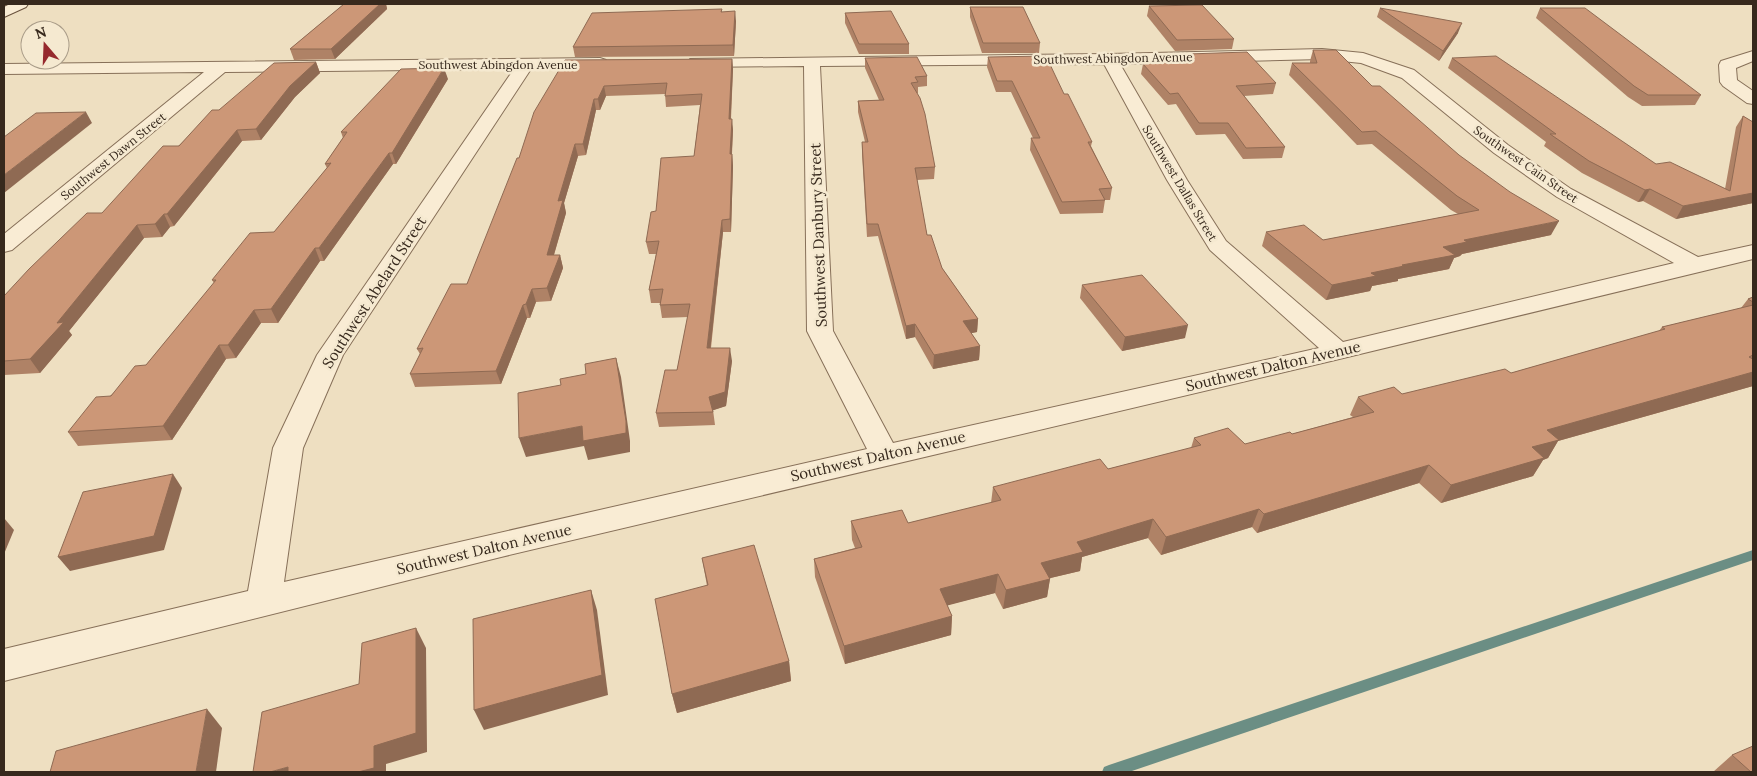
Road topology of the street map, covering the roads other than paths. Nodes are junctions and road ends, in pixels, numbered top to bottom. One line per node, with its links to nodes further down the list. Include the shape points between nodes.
1 (20, 4): 2 (street)
2 (4, 13)
3 (1753, 56): 12 (street, via 1726,66 1729,82)
4 (1363, 58): 5 (street, Southwest Abingdon Avenue, via 1322,54); 15 (street, Southwest Cain Street, via 1408,74 1501,149 1564,193)
5 (1109, 59): 6 (street, Southwest Abingdon Avenue); 16 (street, Southwest Dallas Street, via 1177,180 1218,245)
6 (812, 61): 7 (street, Southwest Abingdon Avenue); 17 (street, Southwest Danbury Street, via 820,331)
7 (684, 62)
8 (615, 63): 9 (street, Southwest Abingdon Avenue)
9 (526, 64): 10 (street, Southwest Abingdon Avenue); 18 (street, Southwest Abelard Street, via 330,355 288,448)
10 (222, 66): 11 (street, Southwest Abingdon Avenue); 13 (street, Southwest Dawn Street)
11 (4, 67)
12 (1753, 99)
13 (4, 246)
14 (1753, 252): 15 (street, Southwest Dalton Avenue)
15 (1695, 265): 16 (street, Southwest Dalton Avenue)
16 (1338, 351): 17 (street, Southwest Dalton Avenue)
17 (884, 454): 18 (street, Southwest Dalton Avenue)
18 (264, 600): 19 (street, Southwest Dalton Avenue)
19 (4, 665)

